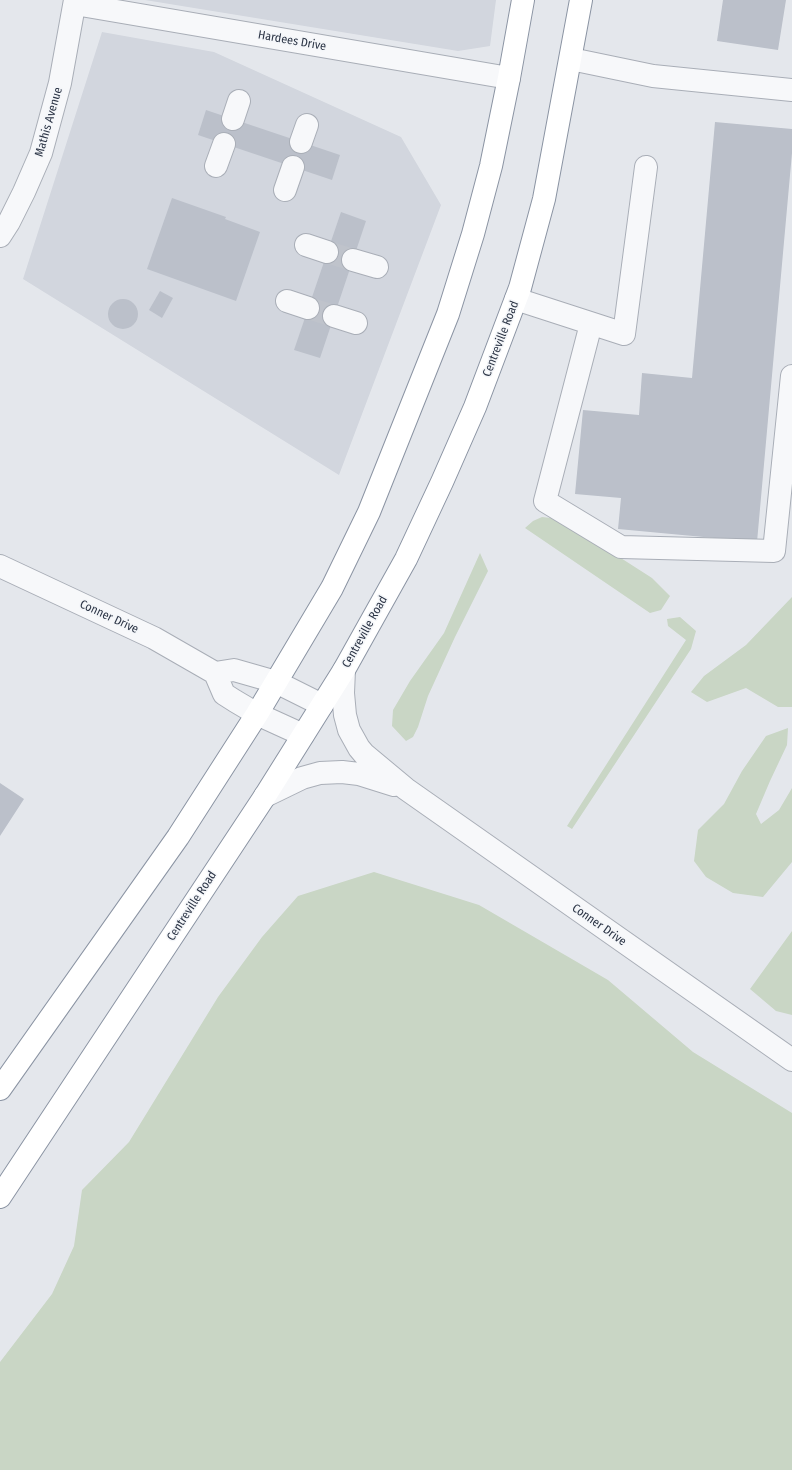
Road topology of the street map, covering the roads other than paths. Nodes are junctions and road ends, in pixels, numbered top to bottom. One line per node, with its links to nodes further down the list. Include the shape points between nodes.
1 (523, 0): 5 (highway)
2 (581, 0): 4 (highway, Centreville Road)
3 (75, 2): 5 (street, Hardees Drive); 12 (street, Mathis Avenue, via 60,83 41,153)
4 (571, 59): 6 (street, via 653,76); 17 (highway, Centreville Road, via 544,199)
5 (509, 78): 27 (highway, via 491,166 448,314 363,526 332,588)
6 (792, 90)
7 (224, 144): 8 (street)
8 (216, 166)
9 (293, 167): 11 (street)
10 (646, 167): 22 (street, via 624,334)
11 (285, 190)
12 (0, 236)
13 (306, 245): 14 (street)
14 (327, 252)
15 (353, 260): 16 (street)
16 (376, 267)
17 (516, 299): 22 (street); 25 (highway, Centreville Road, via 475,407 442,482 406,559)
18 (287, 301): 19 (street)
19 (308, 308)
20 (334, 316): 21 (street)
21 (356, 323)
22 (592, 324): 23 (street, via 545,501 621,547 774,551)
23 (792, 376)
24 (0, 566): 26 (street, Conner Drive, via 154,638)
25 (344, 670): 28 (highway, Centreville Road); 31 (street, Conner Drive, via 345,715 353,739 364,754)
26 (215, 673): 27 (street, via 234,670); 29 (street, via 224,694)
27 (276, 682): 28 (street); 29 (highway)
28 (322, 705): 30 (highway, Centreville Road)
29 (257, 714): 30 (street); 34 (highway, via 178,837)
30 (303, 735): 32 (highway, Centreville Road)
31 (406, 789): 32 (street, Conner Drive, via 359,774 327,773 302,778); 33 (street, Conner Drive)
32 (265, 796): 35 (highway, Centreville Road)
33 (792, 1060)
34 (0, 1089)
35 (0, 1197)

